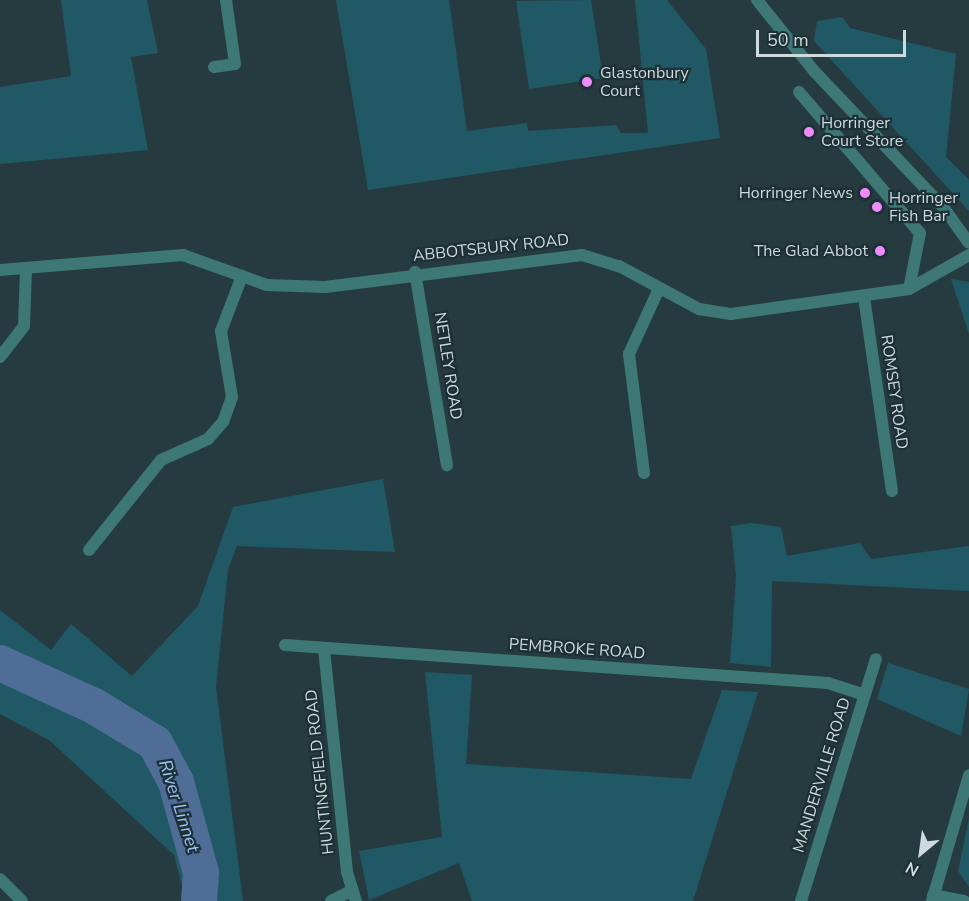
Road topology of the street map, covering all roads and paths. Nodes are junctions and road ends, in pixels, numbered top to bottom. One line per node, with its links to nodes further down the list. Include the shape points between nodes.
1 (226, 0): 3 (street, via 235,64)
2 (757, 0): 5 (street, via 814,71 943,207)
3 (214, 67)
4 (799, 93): 11 (street, via 920,233)
5 (969, 243)
6 (969, 255): 11 (street, ABBOTSBURY ROAD)
7 (26, 268): 8 (street, ABBOTSBURY ROAD); 10 (street, ABBOTSBURY ROAD, via 183,255); 14 (street, via 24,326)
8 (0, 270)
9 (415, 272): 10 (street, ABBOTSBURY ROAD, via 325,287 267,285); 12 (street, ABBOTSBURY ROAD, via 582,255 619,266); 15 (street, NETLEY ROAD)
10 (242, 276): 18 (street, via 221,331 232,397 223,422 208,439 161,460)
11 (909, 289): 13 (street, ABBOTSBURY ROAD)
12 (658, 291): 13 (street, ABBOTSBURY ROAD, via 699,309 731,314); 16 (street, via 629,354)
13 (864, 297): 17 (street, ROMSEY ROAD)
14 (0, 357)
15 (447, 465)
16 (644, 473)
17 (892, 491)
18 (89, 550)
19 (285, 645): 20 (street, PEMBROKE ROAD)
20 (324, 649): 22 (street, PEMBROKE ROAD, via 828,684); 25 (street, HUNTINGFIELD ROAD)
21 (876, 659): 22 (street, MANDERVILLE ROAD)
22 (864, 695): 29 (street, MANDERVILLE ROAD)
23 (969, 775): 26 (street)
24 (0, 879): 27 (street)
25 (354, 896): 28 (street, HUNTINGFIELD ROAD)
26 (933, 898): 30 (street)
27 (22, 901)
28 (331, 901)
29 (801, 901)
30 (964, 901)

